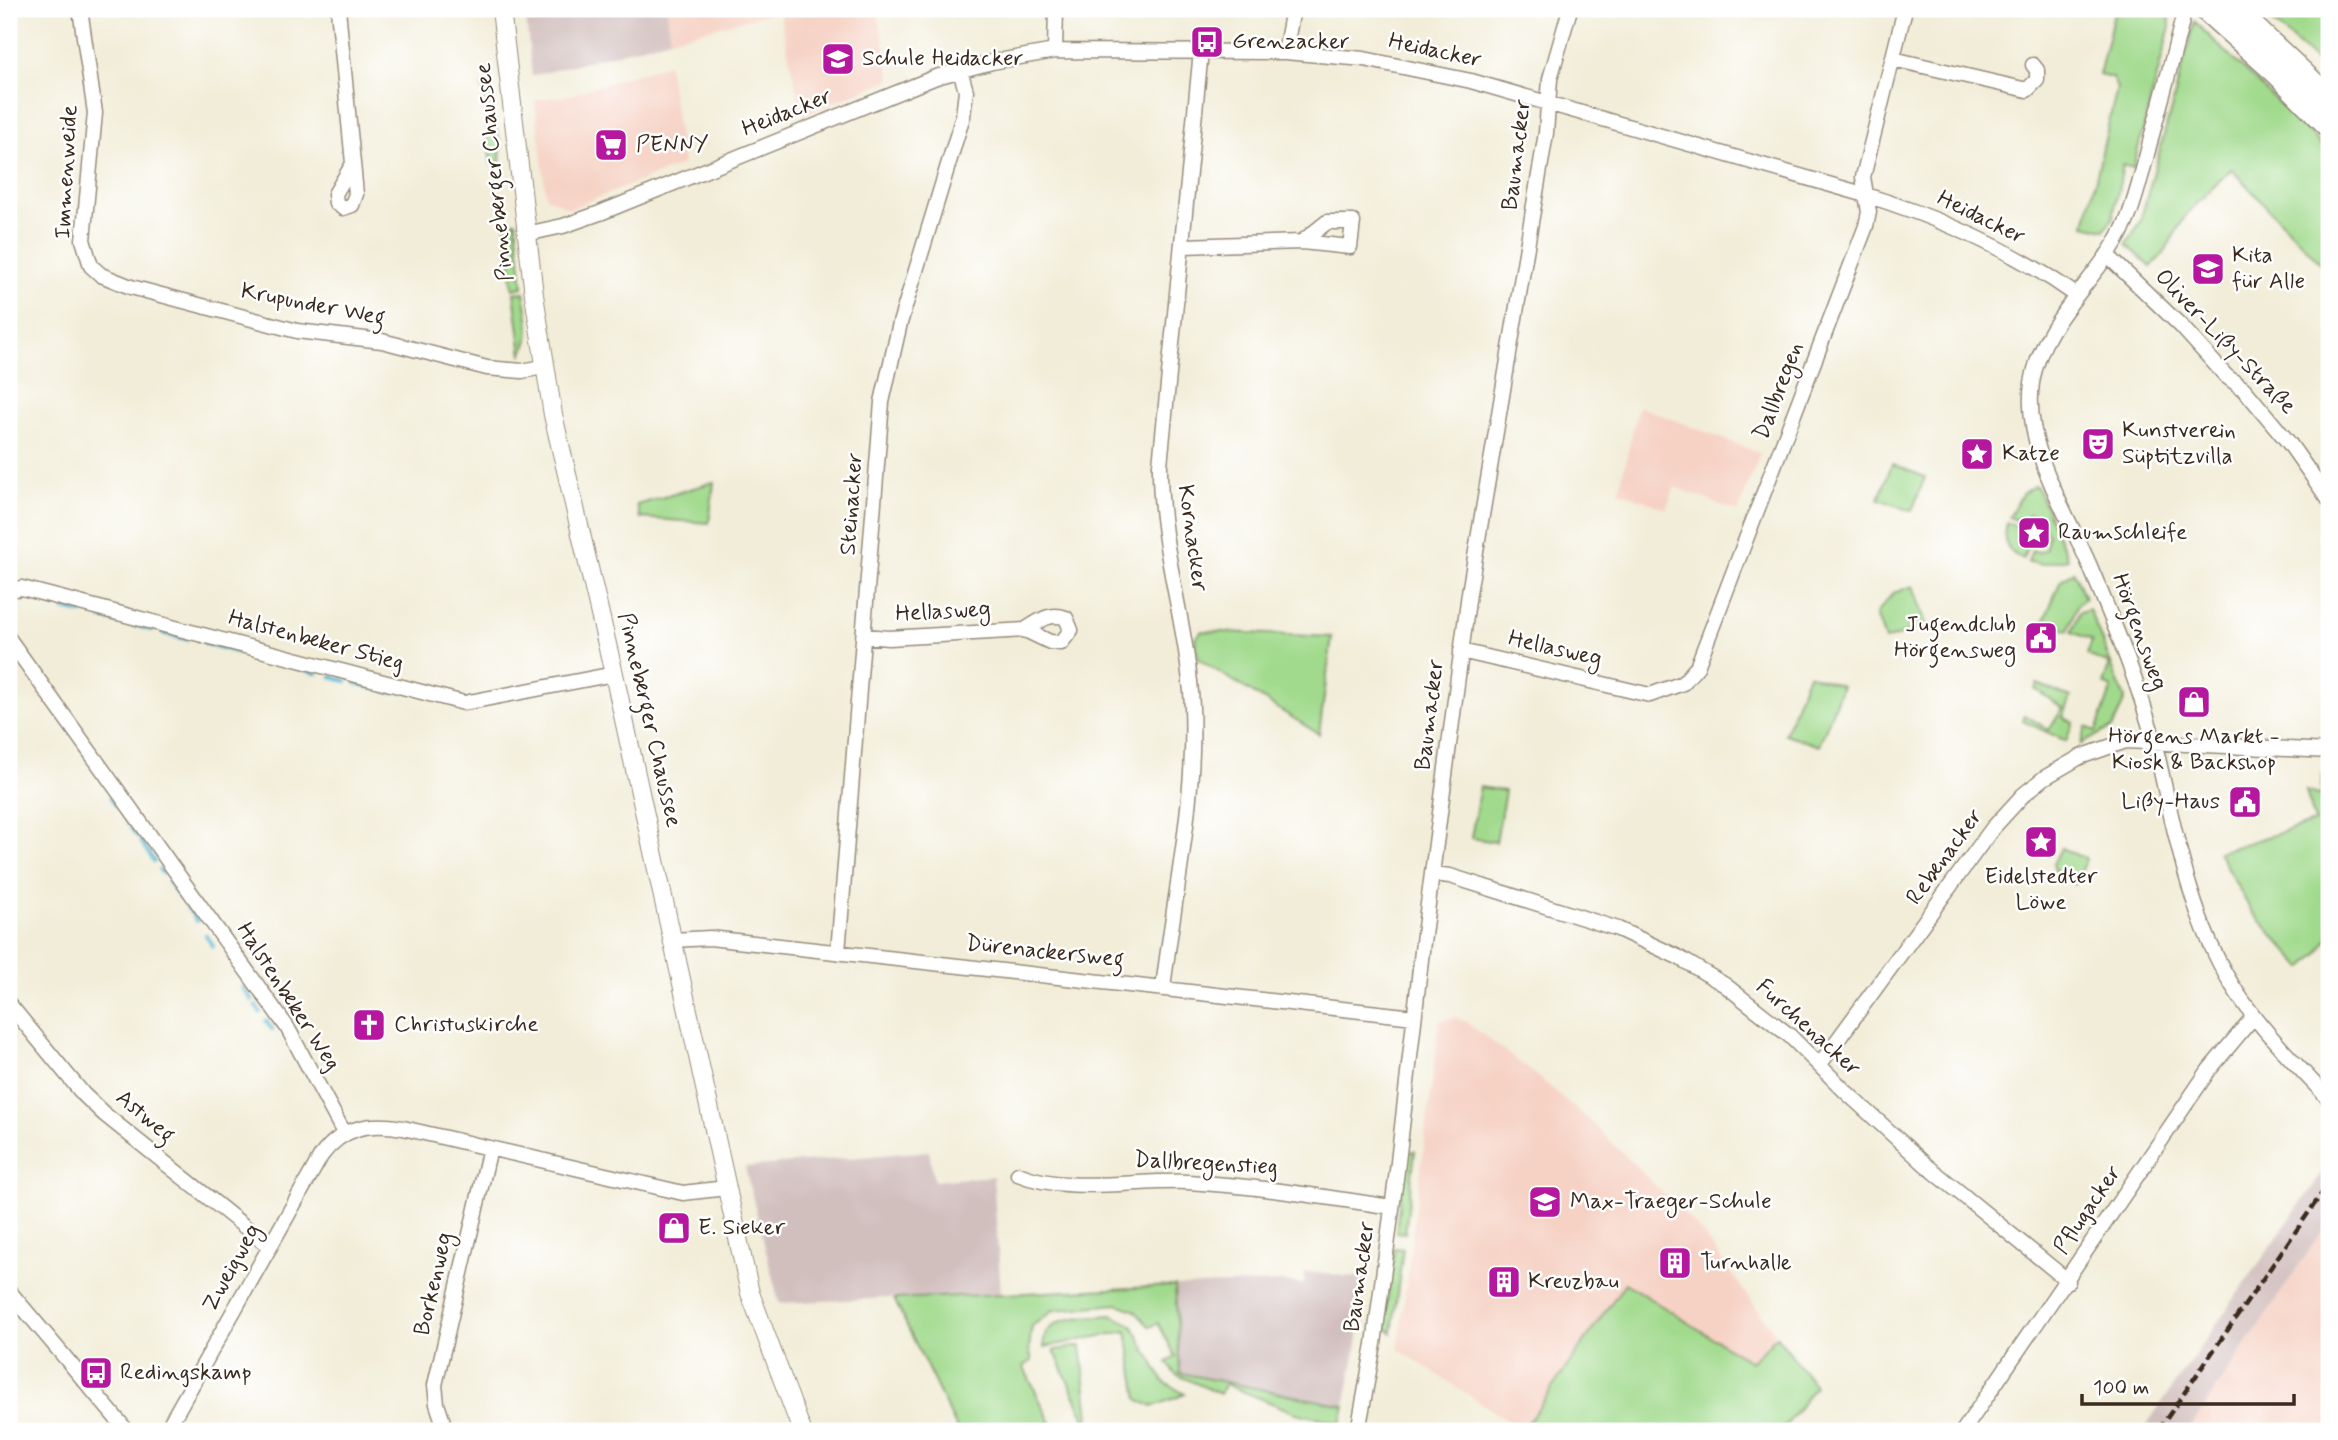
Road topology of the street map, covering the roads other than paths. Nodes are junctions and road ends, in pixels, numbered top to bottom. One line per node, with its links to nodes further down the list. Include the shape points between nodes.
1 (80, 9): 25 (street, Immenweide, via 95,113 84,223)
2 (338, 9): 20 (street)
3 (501, 9): 22 (main road, Pinneberger Chaussee)
4 (1056, 9): 11 (street)
5 (1293, 9): 13 (street)
6 (1570, 9): 18 (street, Baumacker, via 1550,79)
7 (1905, 9): 14 (street, Dallbregen)
8 (2204, 9): 19 (highway)
9 (2235, 9): 17 (highway)
10 (2184, 14): 26 (street, Hörgensweg, via 2127,219)
11 (1055, 51): 12 (street, Heidacker); 16 (street, Heidacker)
12 (1201, 51): 13 (street, Heidacker); 24 (street, Kornacker)
13 (1284, 52): 18 (street, Heidacker, via 1420,69)
14 (1893, 59): 15 (street, via 2027,90 2037,80); 21 (street, Dallbregen, via 1863,177)
15 (2033, 65)
16 (960, 70): 22 (street, Heidacker, via 600,213); 32 (street, Steinacker, via 966,92 963,116 900,323 882,402)
17 (2329, 97)
18 (1548, 103): 21 (street, Heidacker); 34 (street, Baumacker)
19 (2329, 127)
20 (351, 167)
21 (1866, 195): 27 (street, Heidacker, via 1911,209 1993,247); 36 (street, Dallbregen, via 1866,226 1697,667 1673,689)
22 (526, 234): 28 (main road, Pinneberger Chaussee)
23 (1302, 242): 24 (street)
24 (1184, 246): 42 (street, Kornacker, via 1160,495 1188,667 1191,754)
25 (86, 255): 28 (street, Krupunder Weg, via 91,266 113,281 297,331 382,341 487,368 522,371)
26 (2107, 255): 27 (street, Hörgensweg); 29 (street, Oliver-Lißy-Straße, via 2244,389)
27 (2076, 295): 37 (street, Hörgensweg, via 2038,359 2032,420 2045,465 2103,595)
28 (544, 367): 35 (main road, Pinneberger Chaussee)
29 (2329, 500)
30 (9, 590): 35 (street, Halstenbeker Stieg, via 22,589 464,703)
31 (1026, 630): 32 (street, Hellasweg)
32 (864, 636): 41 (street, Steinacker)
33 (9, 639): 48 (street, Halstenbeker Weg, via 287,1027)
34 (1461, 651): 36 (street, Hellasweg); 39 (street, Baumacker)
35 (614, 674): 40 (main road, Pinneberger Chaussee)
36 (1637, 693)
37 (2154, 741): 38 (street); 44 (street, Hörgensweg, via 2185,868 2207,934 2232,985); 46 (street, Rebenacker, via 2126,741 2080,757 2023,795 1992,829)
38 (2329, 751)
39 (1433, 874): 45 (street, Baumacker); 46 (street, Furchenacker, via 1591,919 1678,957 1748,1001)
40 (672, 940): 41 (street, Dürenackersweg, via 710,938); 51 (main road, Pinneberger Chaussee)
41 (838, 952): 42 (street, Dürenackersweg)
42 (1163, 988): 45 (street, Dürenackersweg)
43 (9, 1004): 53 (street, Astweg, via 104,1114)
44 (2254, 1016): 47 (street, Hörgensweg); 54 (street, Pflugacker, via 2209,1070)
45 (1414, 1017): 52 (street, Baumacker)
46 (1820, 1065): 54 (street, Furchenacker, via 1891,1135)
47 (2329, 1099)
48 (344, 1133): 49 (street, via 385,1125); 53 (street, Zweigweg, via 321,1156)
49 (490, 1148): 51 (street, via 683,1193); 58 (street, Borkenweg, via 438,1366 437,1404)
50 (1018, 1174): 52 (street, Dallbregenstieg, via 1041,1184 1188,1182)
51 (726, 1188): 59 (main road, Pinneberger Chaussee, via 750,1293)
52 (1392, 1208): 60 (street, Baumacker)
53 (270, 1247): 57 (street, Zweigweg)
54 (2068, 1281): 61 (street, Pflugacker)
55 (9, 1292): 56 (street)
56 (127, 1431)
57 (166, 1431)
58 (446, 1431)
59 (802, 1431)
60 (1358, 1431)
61 (1964, 1431)

